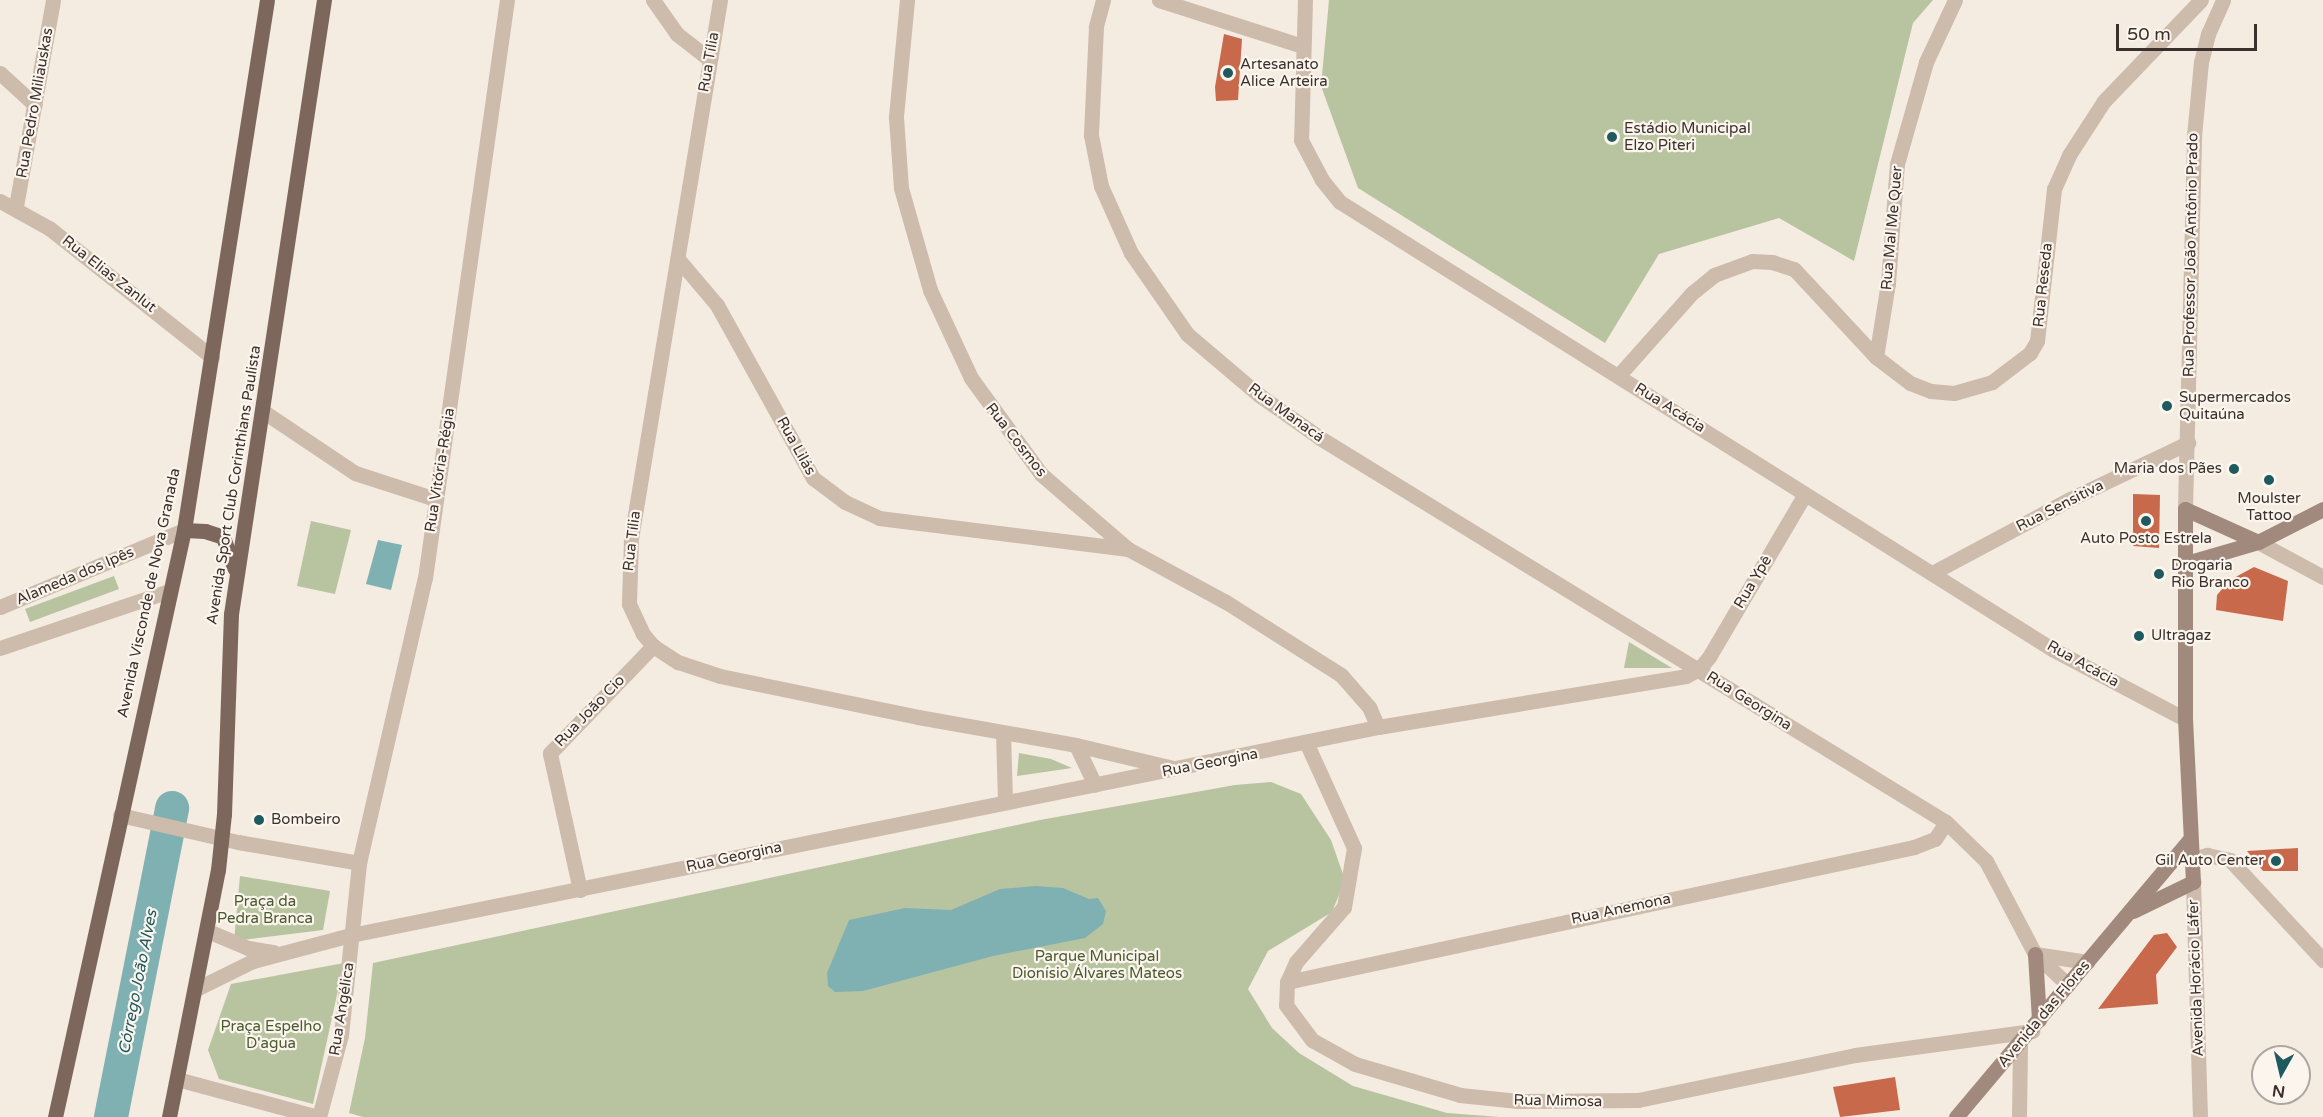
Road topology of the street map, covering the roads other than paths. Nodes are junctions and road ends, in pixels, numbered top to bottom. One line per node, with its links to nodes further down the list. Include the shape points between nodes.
1 (53, 0): 17 (street, Rua Pedro Miliauskas)
2 (267, 0): 21 (main road, Avenida Visconde de Nova Granada)
3 (324, 0): 24 (main road, Avenida Sport Club Corinthians Paulista)
4 (507, 0): 27 (street, Rua Vitória-Régia)
5 (653, 0): 15 (street, via 676,34)
6 (720, 0): 15 (street, Rua Tília)
7 (907, 0): 32 (street, Rua Cosmos, via 899,66 896,148 906,214 943,322 971,378 1041,474)
8 (1103, 0): 41 (street, Rua Manacá, via 1091,135 1099,178 1131,253 1187,334 1259,395 1320,438)
9 (1159, 0): 14 (street)
10 (1305, 0): 14 (street, Rua Acácia)
11 (1955, 0): 22 (street, Rua Mal Me Quer, via 1926,62 1897,164 1888,283)
12 (2201, 0): 22 (street, Rua Reseda, via 2104,100 2069,154 2054,189 2041,324 2030,353 1992,382 1953,393 1931,391 1910,383)
13 (2223, 0): 25 (street, Rua Professor João Antônio Prado, via 2206,43 2194,125)
14 (1302, 46): 23 (street, Rua Acácia, via 1301,140 1322,180 1340,202)
15 (709, 59): 20 (street, Rua Tília)
16 (0, 73): 17 (street)
17 (35, 105): 19 (street, Rua Pedro Miliauskas)
18 (0, 201): 19 (street, Rua Elias Zanlut)
19 (16, 207): 21 (street, Rua Elias Zanlut, via 121,283)
20 (678, 259): 32 (street, Rua Lilás, via 717,305 813,478 845,502 879,518); 39 (street, Rua Tília, via 631,539 627,586 629,604)
21 (212, 357): 30 (main road, Avenida Visconde de Nova Granada)
22 (1876, 357): 23 (street, Rua Reseda, via 1794,269 1752,261 1714,275 1692,293)
23 (1618, 376): 26 (street, Rua Acácia)
24 (264, 412): 27 (street, via 355,473 411,494); 35 (main road, Avenida Sport Club Corinthians Paulista)
25 (2188, 443): 28 (street, Rua Professor João Antônio Prado); 34 (street, Rua Sensitiva, via 2070,499)
26 (1805, 494): 34 (street, Rua Acácia); 41 (street, Rua Ypê)
27 (435, 498): 55 (street, Rua Vitória-Régia, via 425,578)
28 (2185, 509): 31 (main road); 33 (main road, Rua Professor João Antônio Prado)
29 (2323, 509): 31 (main road)
30 (183, 530): 35 (main road, via 223,537); 37 (main road, Avenida Visconde de Nova Granada); 38 (street, Alameda dos Ipês)
31 (2258, 542): 33 (main road); 36 (street)
32 (1128, 549): 43 (street, Rua Cosmos, via 1226,602 1341,675 1369,707)
33 (2183, 564): 42 (main road, Rua Professor João Antônio Prado)
34 (1934, 572): 42 (street, Rua Acácia, via 2052,649)
35 (236, 577): 52 (main road, Avenida Sport Club Corinthians Paulista, via 228,647)
36 (2323, 577)
37 (169, 591): 40 (street); 50 (main road, Avenida Visconde de Nova Granada)
38 (0, 607)
39 (653, 646): 44 (street, Rua Tília, via 685,665 720,676); 57 (street, Rua João Cio, via 550,753)
40 (0, 648)
41 (1699, 669): 43 (street, Rua Georgina, via 1666,681); 51 (street, Rua Georgina)
42 (2185, 719): 53 (main road, Rua Professor João Antônio Prado)
43 (1378, 728): 45 (street, Rua Georgina)
44 (1003, 733): 46 (street, Rua Tília); 49 (street)
45 (1306, 742): 47 (street, Rua Georgina); 65 (street, via 1354,848 1344,907 1308,946)
46 (1076, 745): 47 (street, Rua Tília); 48 (street)
47 (1176, 769): 48 (street, Rua Georgina)
48 (1095, 785): 49 (street, Rua Georgina)
49 (1005, 802): 57 (street, Rua Georgina)
50 (127, 817): 52 (street); 71 (main road, Avenida Visconde de Nova Granada)
51 (1946, 822): 62 (street, Rua Georgina, via 1986,861); 65 (street, Rua Anemona, via 1935,839 1914,847)
52 (218, 837): 55 (street); 59 (main road, Avenida Sport Club Corinthians Paulista)
53 (2190, 839): 54 (main road, Avenida Horácio Láfer); 58 (main road, Avenida das Flores)
54 (2192, 859): 56 (main road, Avenida Horácio Láfer); 63 (street, via 2207,855 2230,860)
55 (359, 863): 60 (street, Rua Vitória-Régia)
56 (2193, 882): 58 (main road, Avenida das Flores); 76 (street, Avenida Horácio Láfer)
57 (580, 890): 60 (street, Rua Georgina)
58 (2133, 911): 64 (main road, Avenida das Flores)
59 (208, 931): 61 (street, Rua Georgina, via 248,948); 67 (main road, Avenida Sport Club Corinthians Paulista)
60 (351, 935): 61 (street, Rua Georgina); 73 (street, Rua Angélica, via 341,1035)
61 (280, 953): 67 (street, Rua Georgina, via 235,969)
62 (2035, 954): 64 (street); 66 (street, Rua Georgina); 68 (main road)
63 (2322, 956)
64 (2087, 962): 66 (main road, Avenida das Flores)
65 (1287, 982): 68 (street, Rua Mimosa, via 1287,1010 1312,1040 1355,1064 1460,1095 1518,1101 1638,1100 1855,1055)
66 (2068, 985): 68 (main road, Avenida das Flores)
67 (196, 989): 70 (main road, Avenida Sport Club Corinthians Paulista)
68 (2035, 1025): 69 (main road, Avenida das Flores)
69 (2020, 1046): 74 (main road, Avenida das Flores); 75 (street)
70 (177, 1079): 72 (main road, Avenida Sport Club Corinthians Paulista); 73 (street)
71 (54, 1117)
72 (169, 1117)
73 (319, 1117)
74 (1956, 1117)
75 (2019, 1117)
76 (2200, 1117)

